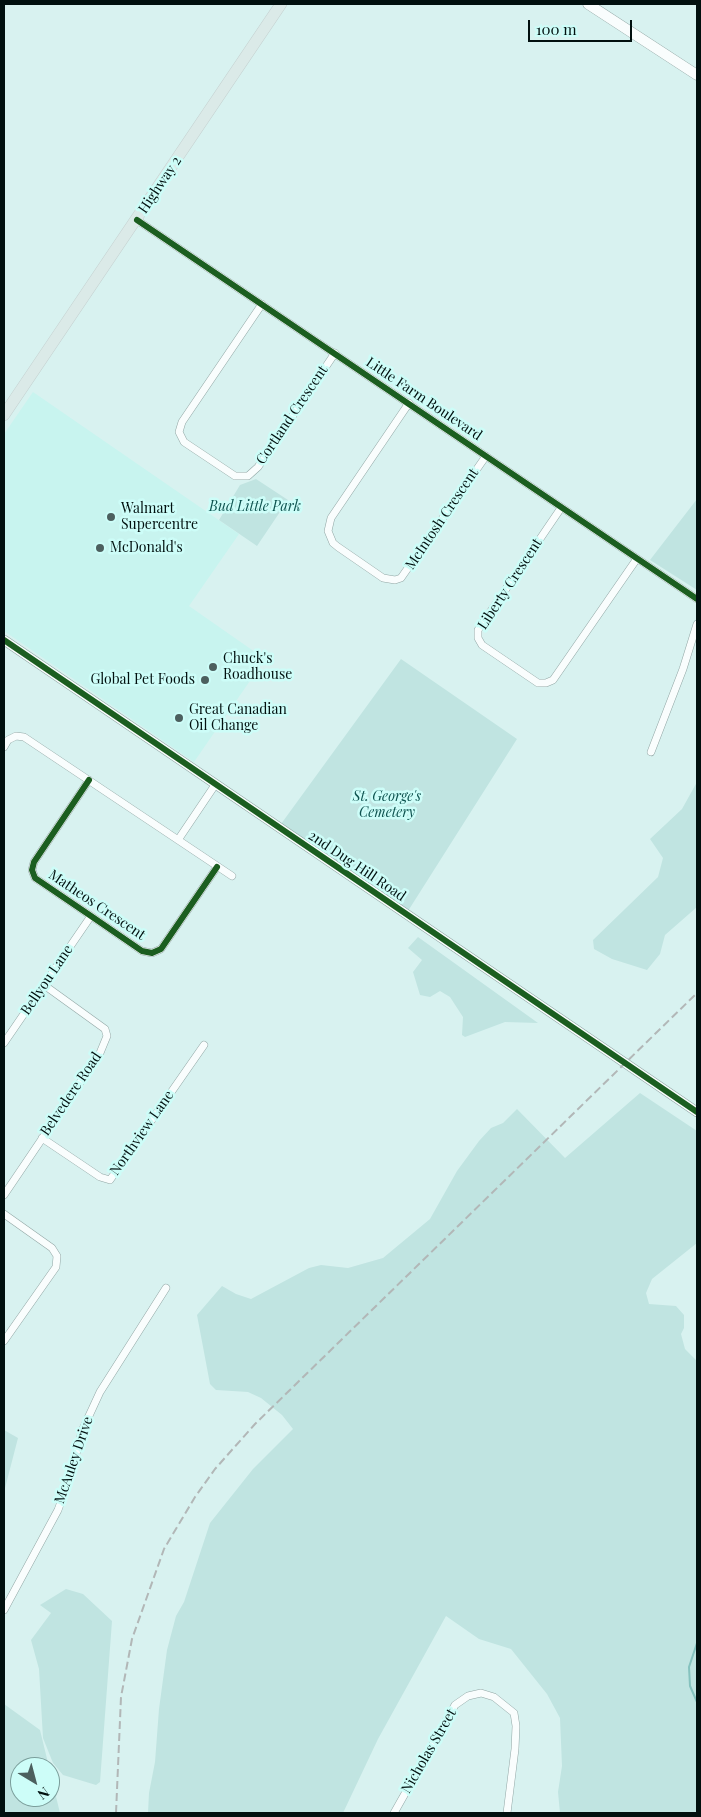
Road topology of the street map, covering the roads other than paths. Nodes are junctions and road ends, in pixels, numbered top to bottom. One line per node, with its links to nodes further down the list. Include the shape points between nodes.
1 (281, 4): 4 (main road, Highway 2)
2 (588, 4): 3 (main road)
3 (697, 75)
4 (137, 220): 5 (street, Little Farm Boulevard); 8 (main road, Highway 2)
5 (262, 304): 6 (street, Little Farm Boulevard); 6 (street, Cortland Crescent, via 182,422 179,432 184,442 235,476 248,476 258,467)
6 (335, 353): 7 (street, Little Farm Boulevard)
7 (409, 403): 9 (street, Little Farm Boulevard); 9 (street, McIntosh Crescent, via 332,518 328,530 338,548 383,578 401,578)
8 (4, 415)
9 (486, 456): 10 (street, Little Farm Boulevard)
10 (561, 508): 11 (street, Little Farm Boulevard); 11 (street, Liberty Crescent, via 478,630 482,645 538,683 546,684 553,680)
11 (636, 560): 12 (street, Little Farm Boulevard)
12 (697, 599)
13 (697, 624): 16 (street)
14 (4, 640): 18 (street, 2nd Dug Hill Road)
15 (4, 747): 17 (street, via 8,740 24,737)
16 (650, 752)
17 (89, 780): 19 (street); 22 (street, Matheos Crescent, via 34,862 32,870 35,878)
18 (215, 785): 19 (street); 26 (street, 2nd Dug Hill Road)
19 (178, 840): 20 (street)
20 (217, 867): 21 (street); 22 (street, Matheos Crescent, via 161,949 152,953 142,951)
21 (232, 876)
22 (90, 916): 23 (street, Bellyou Lane)
23 (44, 985): 24 (street, Bellyou Lane); 27 (street, Belvedere Road, via 99,1024 107,1036 100,1053)
24 (4, 1043)
25 (204, 1045): 27 (street, Northview Lane, via 110,1180 100,1177)
26 (697, 1112)
27 (42, 1138): 28 (street, Belvedere Road)
28 (4, 1195)
29 (4, 1214): 31 (street, via 53,1249 57,1256 56,1267)
30 (166, 1288): 32 (street, McAuley Drive, via 100,1392 82,1431 58,1510)
31 (4, 1341)
32 (4, 1610)
33 (394, 1813): 34 (street, Nicholas Street, via 455,1705 468,1696 481,1693 494,1697 514,1714 516,1749)
34 (507, 1813)

